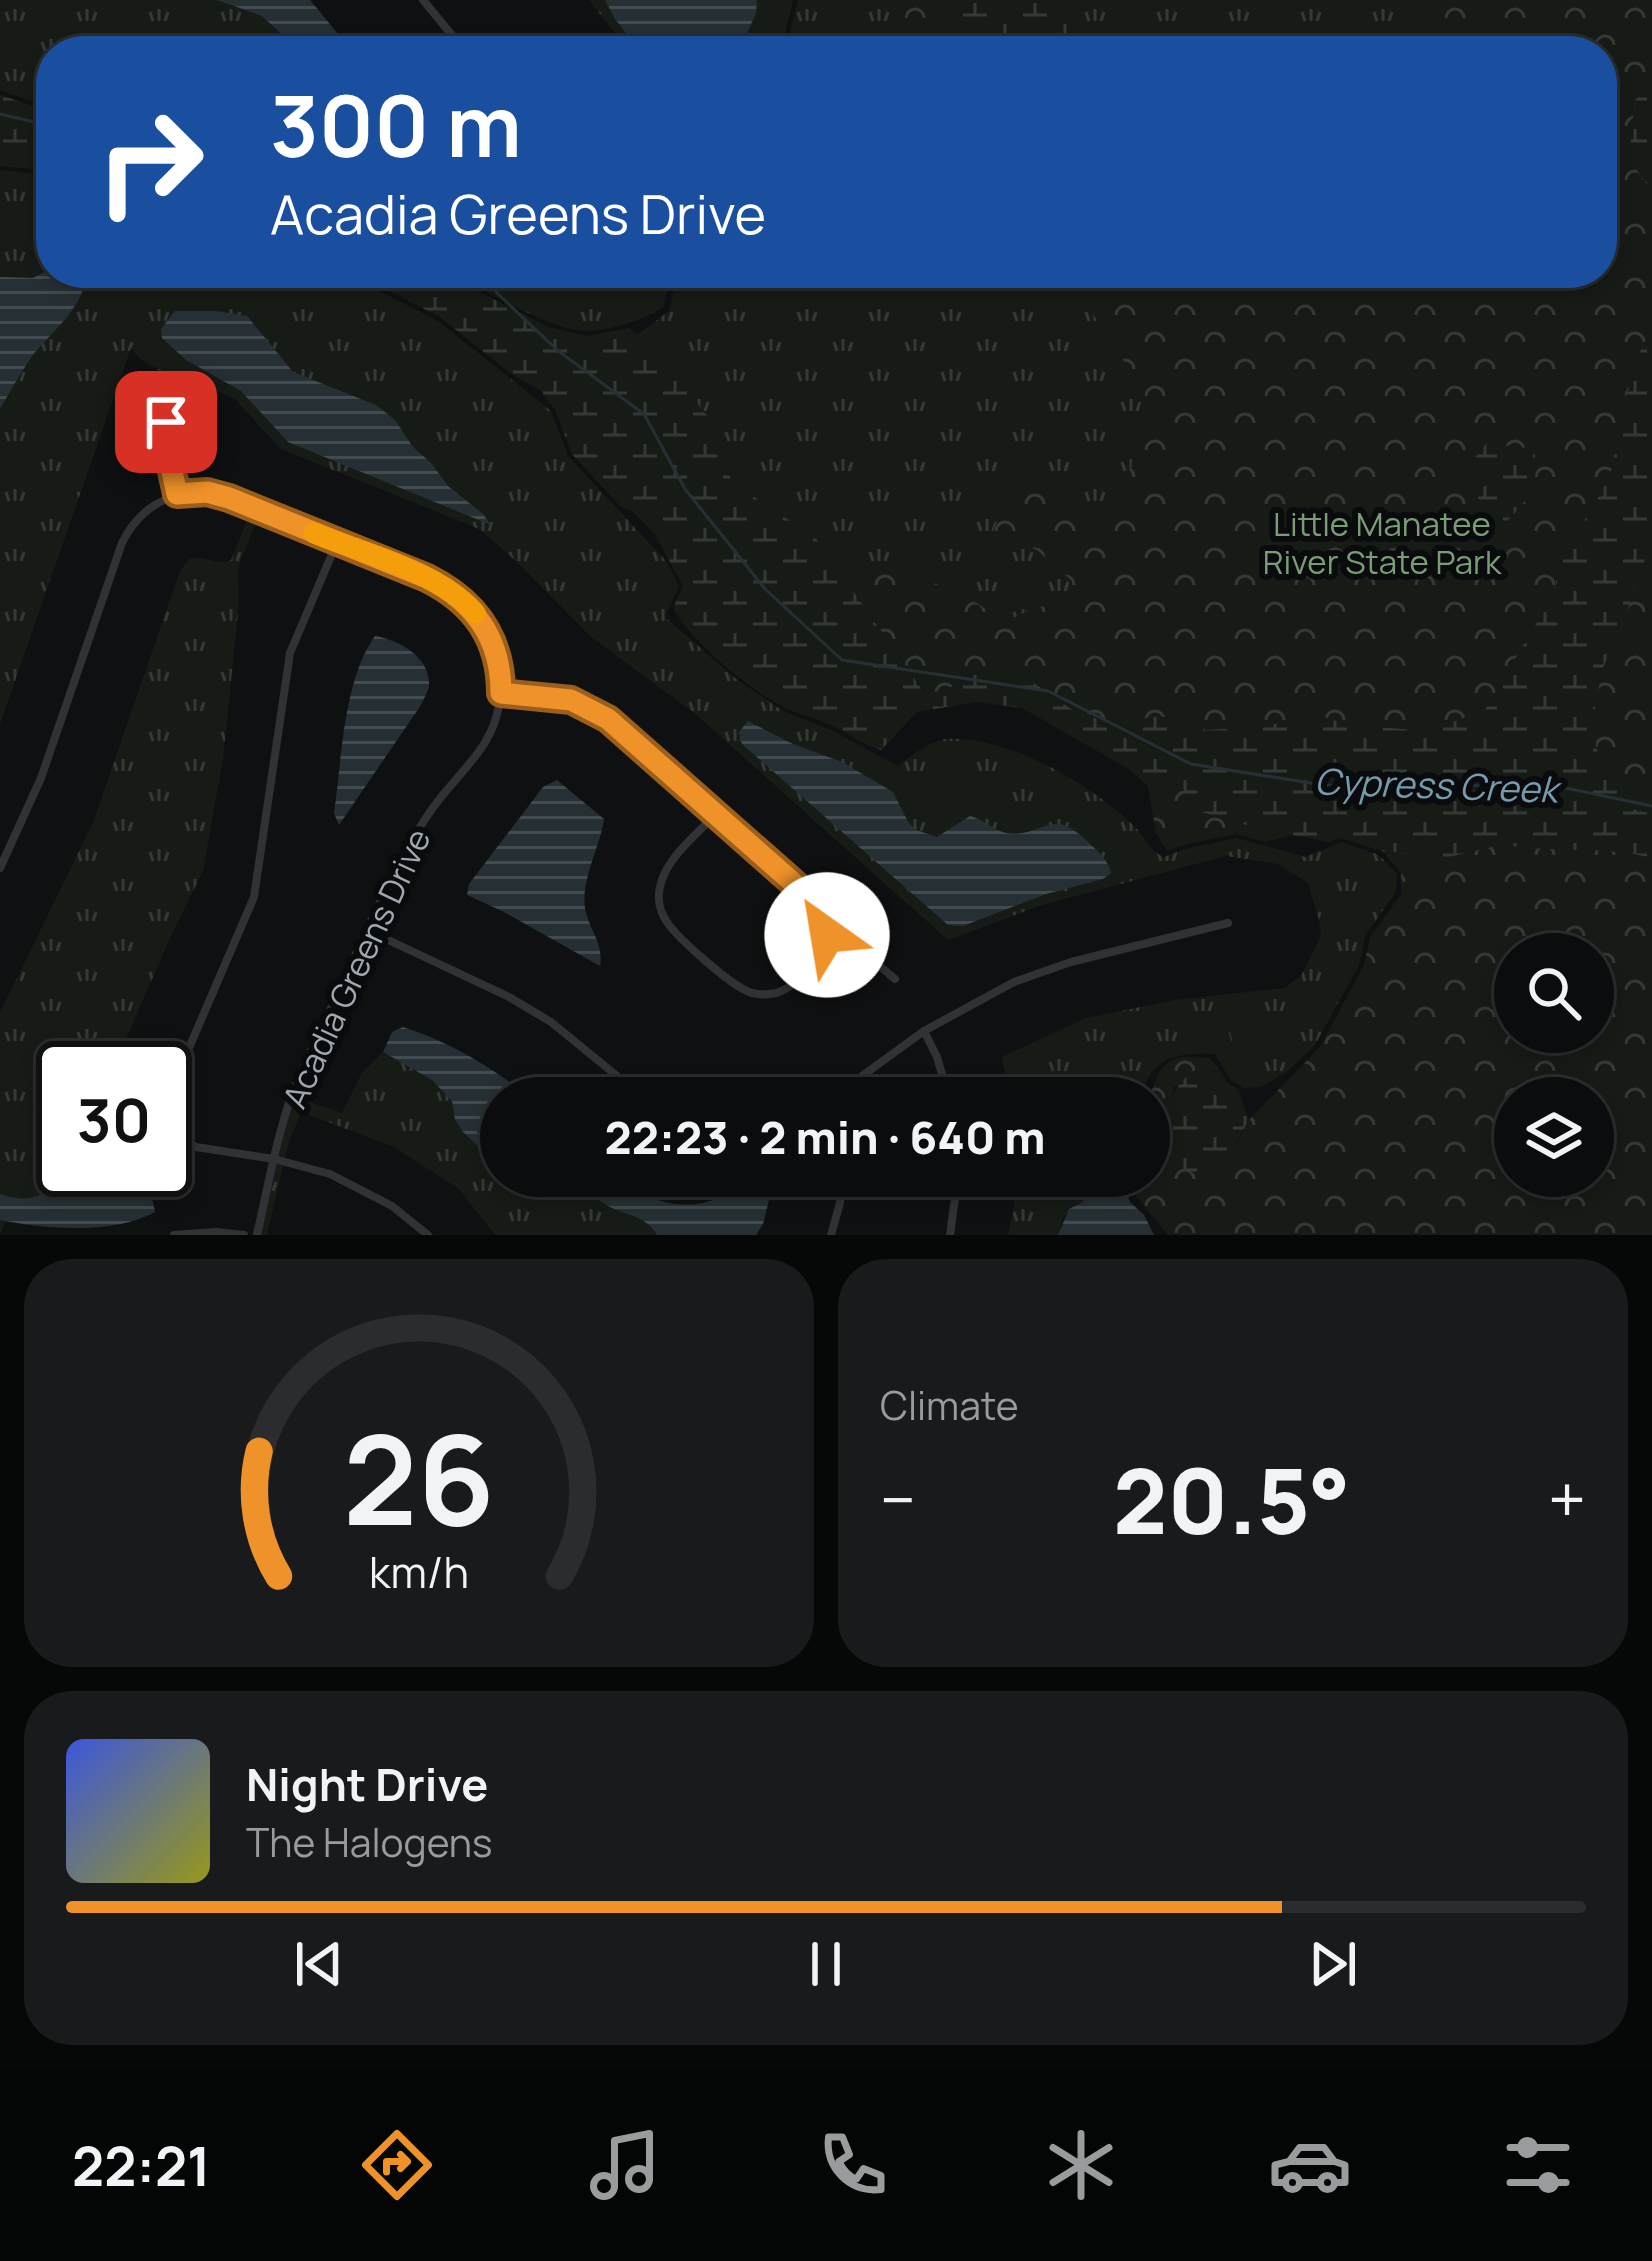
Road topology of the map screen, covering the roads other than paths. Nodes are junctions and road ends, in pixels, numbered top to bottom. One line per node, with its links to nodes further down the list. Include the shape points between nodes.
1 (430, 2): 2 (street)
2 (454, 36)
3 (177, 390): 4 (street, via 165,440)
4 (177, 494): 5 (street, via 217,494); 8 (street, via 148,508 122,543)
5 (337, 542): 6 (street, via 463,600 492,640); 14 (street, via 290,653 254,897)
6 (501, 693): 7 (street, via 589,707); 10 (street, Acadia Greens Drive, via 488,739 425,819)
7 (716, 814): 11 (street, via 815,902); 11 (street, via 663,877 660,907 670,926 742,989 763,994 810,971)
8 (0, 868)
9 (1228, 923): 13 (street, via 1046,970)
10 (367, 931): 15 (street, via 509,997); 19 (street, Acadia Greens Drive, via 294,1089)
11 (827, 939): 12 (street, via 864,952)
12 (895, 979)
13 (924, 1031): 16 (street); 17 (street)
14 (192, 1041)
15 (617, 1077)
16 (861, 1077)
17 (943, 1077)
18 (192, 1145): 19 (street)
19 (274, 1159): 24 (street, Acadia Greens Drive); 25 (street, via 330,1174)
20 (841, 1197): 26 (street)
21 (955, 1197): 27 (street)
22 (174, 1235): 23 (street)
23 (244, 1235)
24 (257, 1235)
25 (428, 1235)
26 (831, 1235)
27 (950, 1235)

